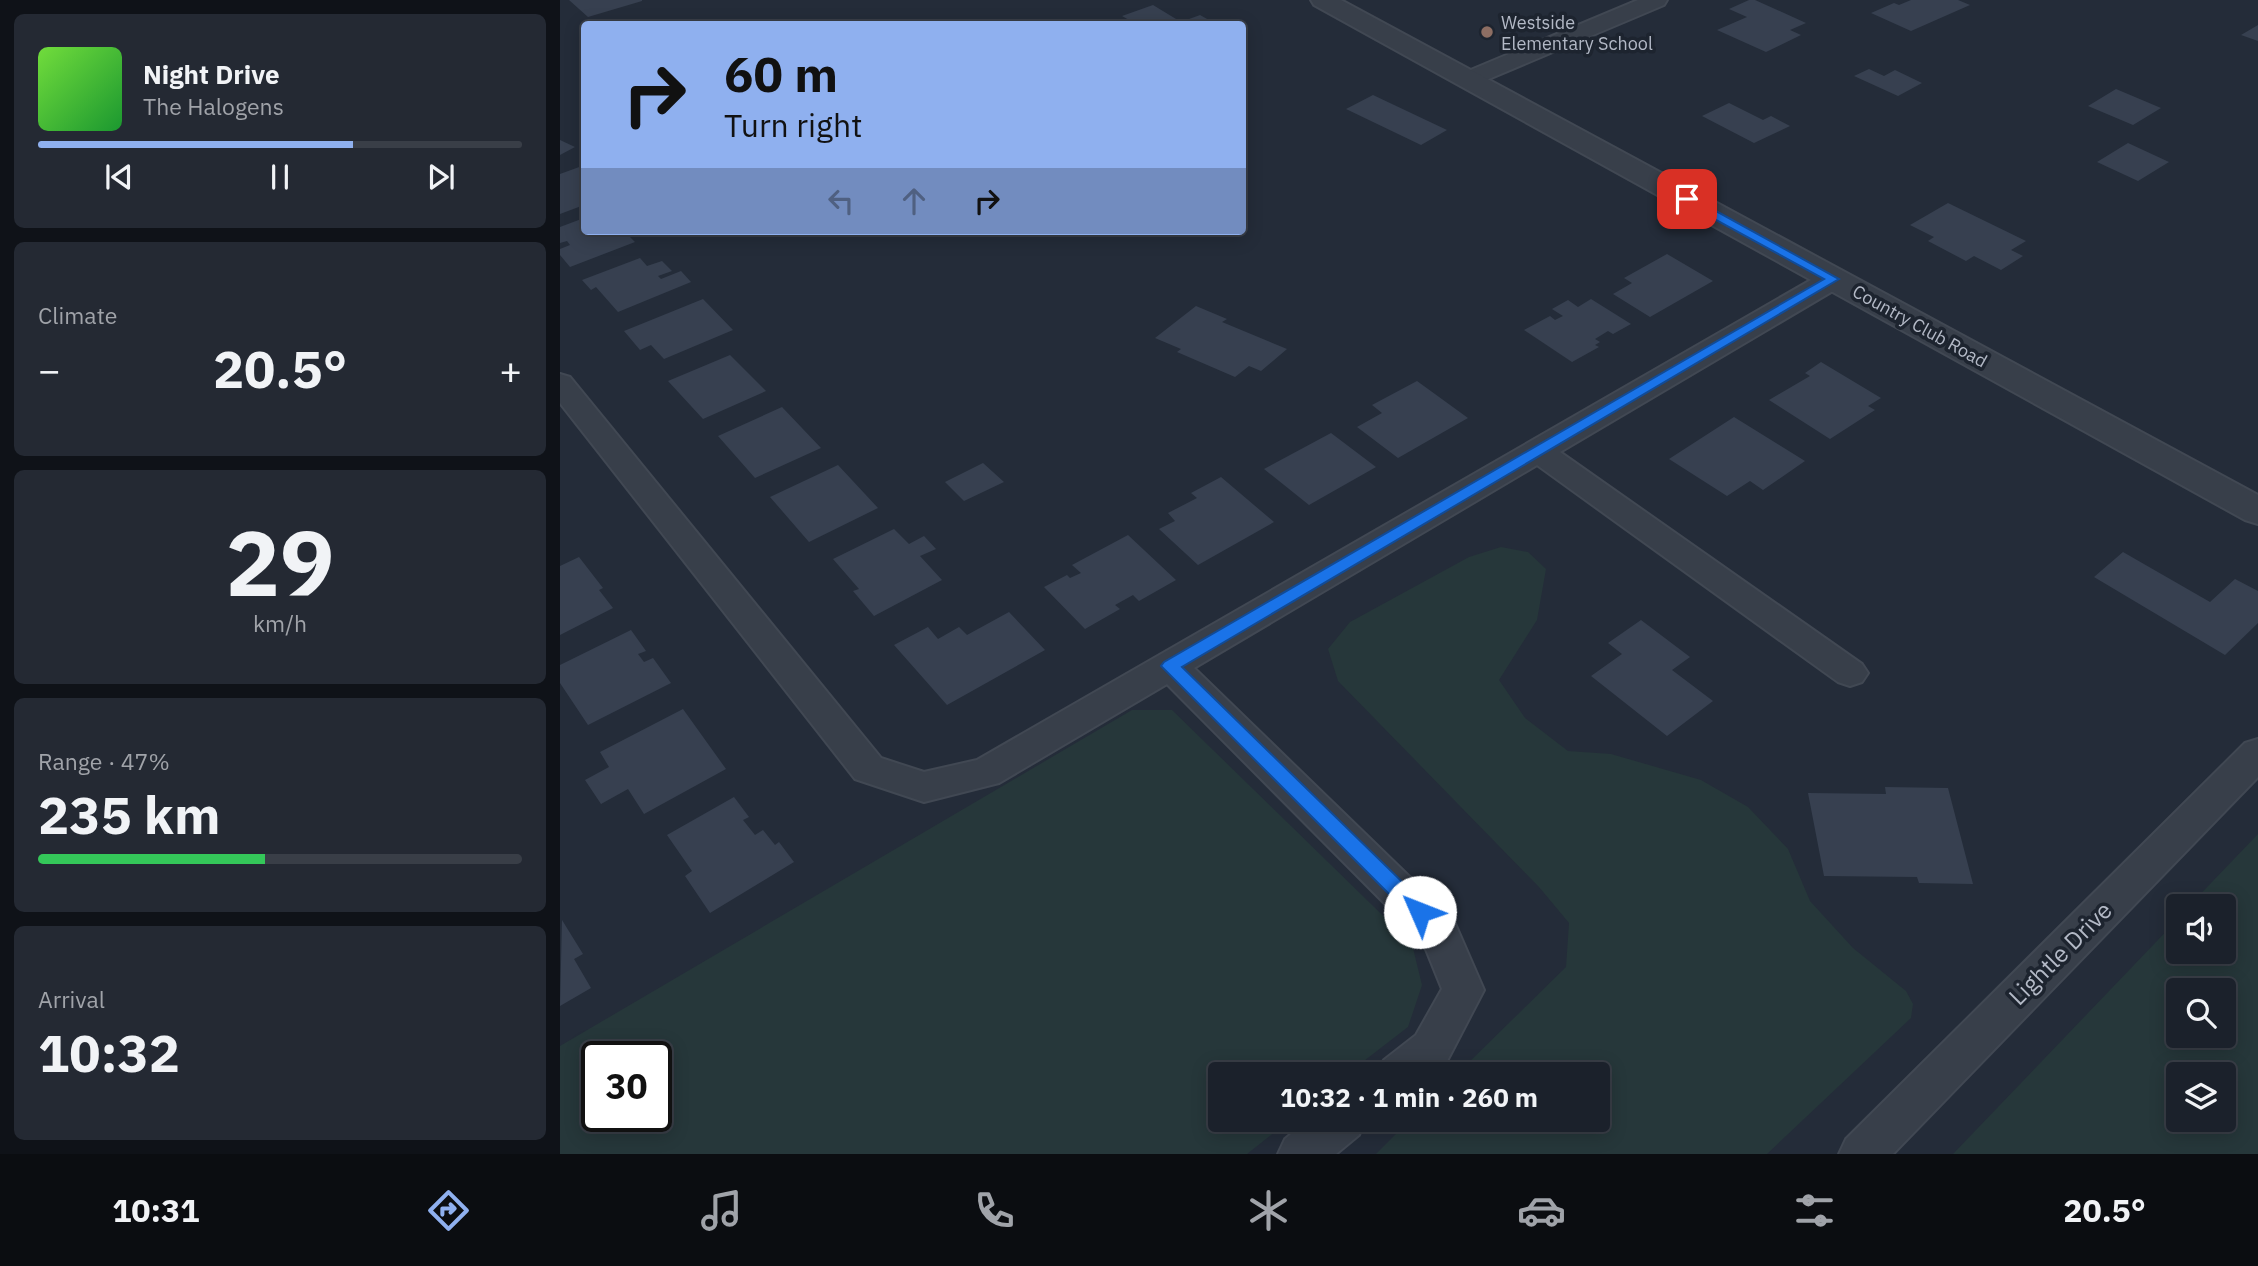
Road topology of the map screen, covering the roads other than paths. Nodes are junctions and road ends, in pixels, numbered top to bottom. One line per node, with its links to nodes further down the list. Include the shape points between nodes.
1 (1323, 0): 3 (street, Country Club Road)
2 (1656, 0): 3 (street)
3 (1469, 79): 4 (street, Country Club Road)
4 (1833, 279): 6 (street); 7 (street, Country Club Road)
5 (560, 383): 8 (street, via 867,769 923,787 986,773)
6 (1538, 451): 8 (street); 9 (street)
7 (2258, 511)
8 (1170, 666): 11 (street, via 1439,931 1463,990 1431,1049)
9 (1850, 673)
10 (2258, 752): 14 (street, Lightle Drive)
11 (1414, 1062)
12 (1328, 1132): 13 (street)
13 (1301, 1154)
14 (1862, 1154)

